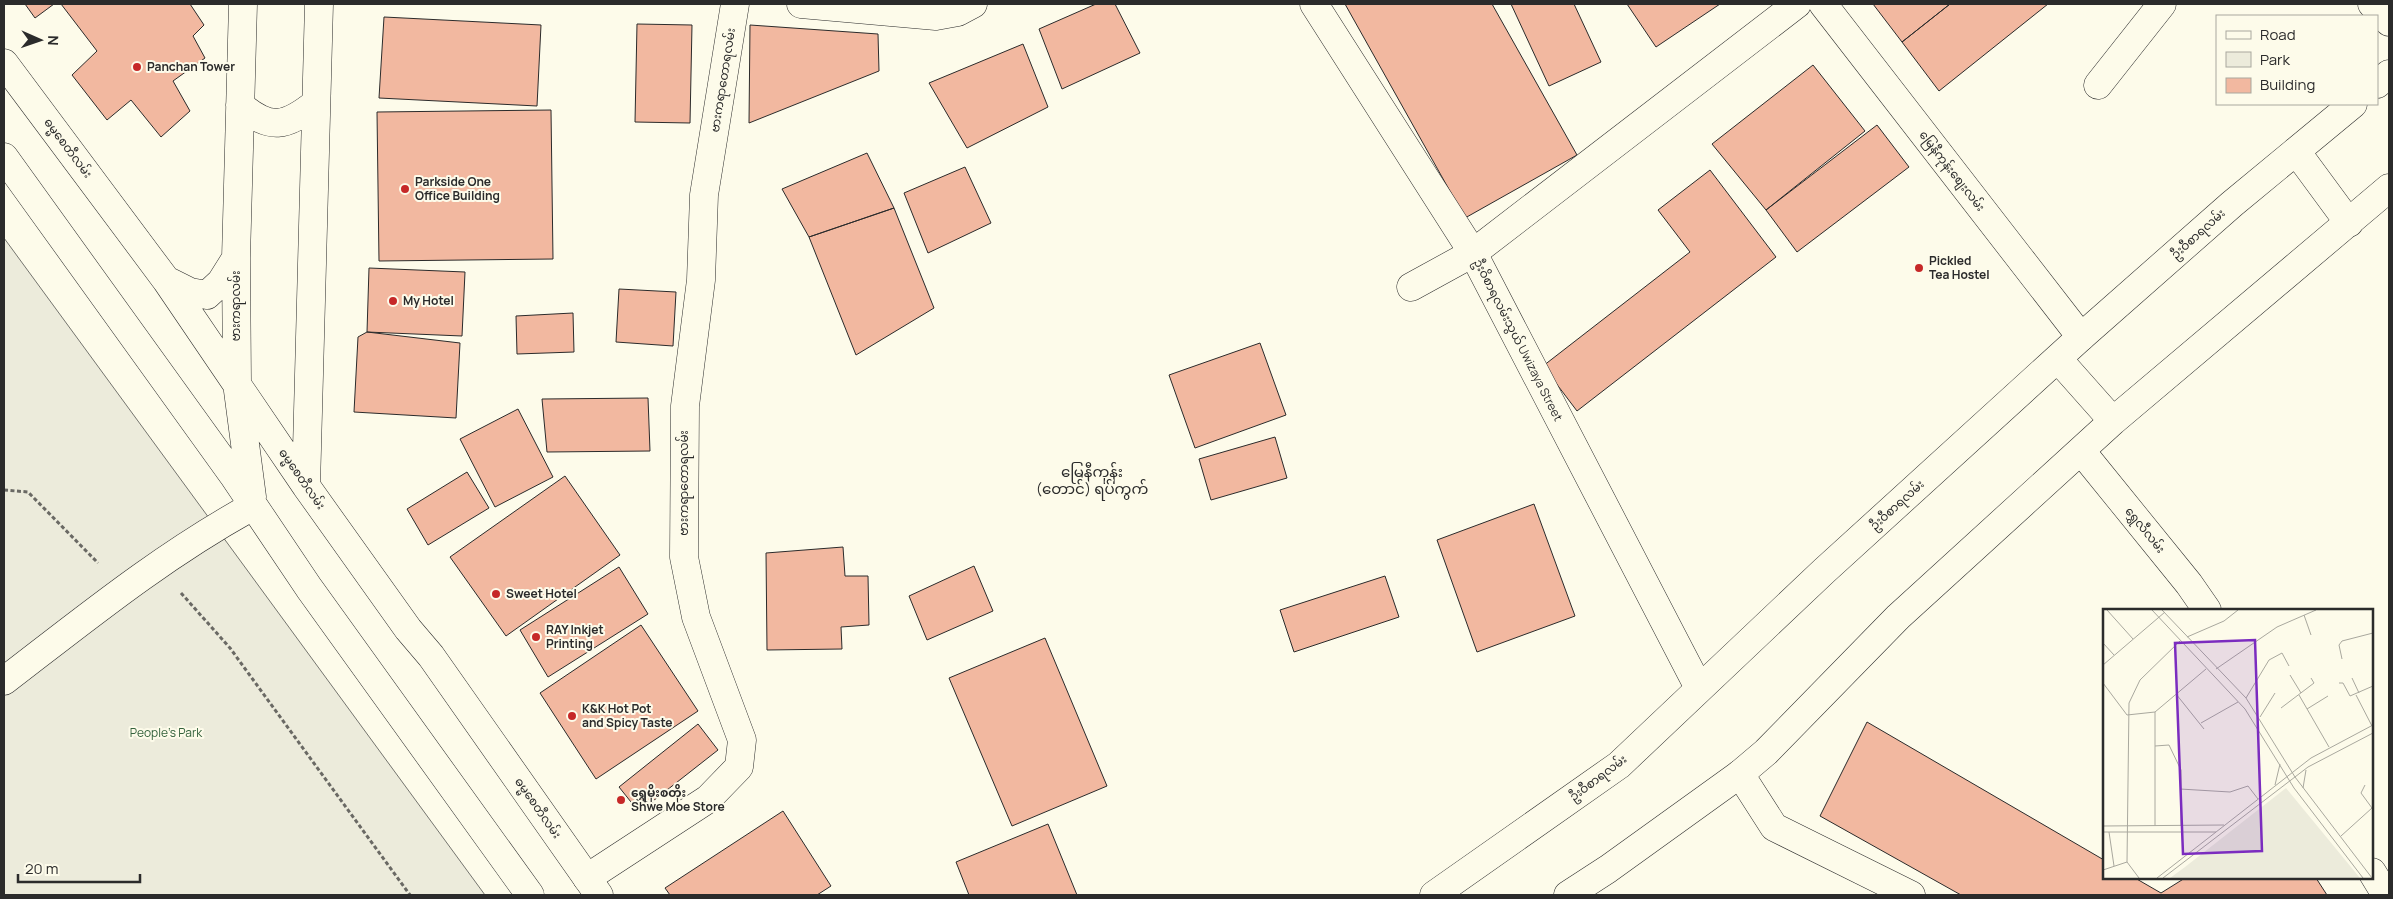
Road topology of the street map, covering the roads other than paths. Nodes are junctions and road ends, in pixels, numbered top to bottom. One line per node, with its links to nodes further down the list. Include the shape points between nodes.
1 (244, 4): 17 (main road, ဗားကရာလမ်း)
2 (319, 4): 16 (main road)
3 (735, 4): 39 (main road, ဗားကရာတောရလမ်း, via 704,195 701,280 685,406 684,557 696,617 742,740 738,767 708,800)
4 (801, 4): 5 (main road, via 936,16 958,12)
5 (973, 4)
6 (1314, 4): 23 (main road, ဦးဝိစာရလမ်းသွယ် Uwizaya Street)
7 (1797, 4): 23 (main road)
8 (1823, 4): 27 (main road, မြေနီကုန်းစျေးလမ်း)
9 (2162, 4): 15 (main road)
10 (2372, 4): 11 (main road)
11 (2389, 22)
12 (4, 63): 25 (main road, ဓမ္မစေတီလမ်း)
13 (2389, 74): 14 (main road)
14 (2378, 83)
15 (2098, 85)
16 (316, 103): 17 (main road, via 288,121 272,124 254,117); 32 (main road)
17 (240, 105): 24 (main road, ဗားကရာလမ်း)
18 (2352, 105): 19 (main road, ဦးဝီစာရလမ်း)
19 (2296, 151): 22 (main road); 27 (main road, ဦးဝီစာရလမ်း)
20 (4, 157): 33 (main road, via 234,475)
21 (2389, 188): 22 (main road)
22 (2349, 223): 30 (main road)
23 (1473, 254): 26 (main road); 36 (main road, ဦးဝိစာရလမ်းသွယ် Uwizaya Street)
24 (236, 258): 25 (main road, via 206,296); 29 (main road, ဗားကရာလမ်း)
25 (166, 280): 29 (main road, ဓမ္မစေတီလမ်း)
26 (1411, 287)
27 (2081, 337): 28 (main road, ဦးဝီစာရလမ်း)
28 (2058, 359): 30 (main road); 36 (main road, ဦးဝီစာရလမ်း)
29 (237, 383): 32 (main road, ဓမ္မစေတီလမ်း); 33 (main road, ဗားကရာလမ်း)
30 (2113, 422): 31 (main road)
31 (2082, 452): 34 (main road, ရွှေလီလမ်း); 37 (main road, via 1898,617 1766,752)
32 (306, 486): 39 (main road, ဓမ္မစေတီလမ်း)
33 (253, 506): 35 (main road, via 155,565); 40 (main road)
34 (2206, 609)
35 (4, 681)
36 (1699, 688): 41 (main road, ဦးဝီစာရလမ်း, via 1619,765)
37 (1740, 774): 42 (main road); 43 (main road, via 1774,827)
38 (2373, 874): 44 (main road)
39 (593, 886)
40 (530, 895)
41 (1434, 895)
42 (1568, 895)
43 (1911, 895)
44 (2386, 895)

